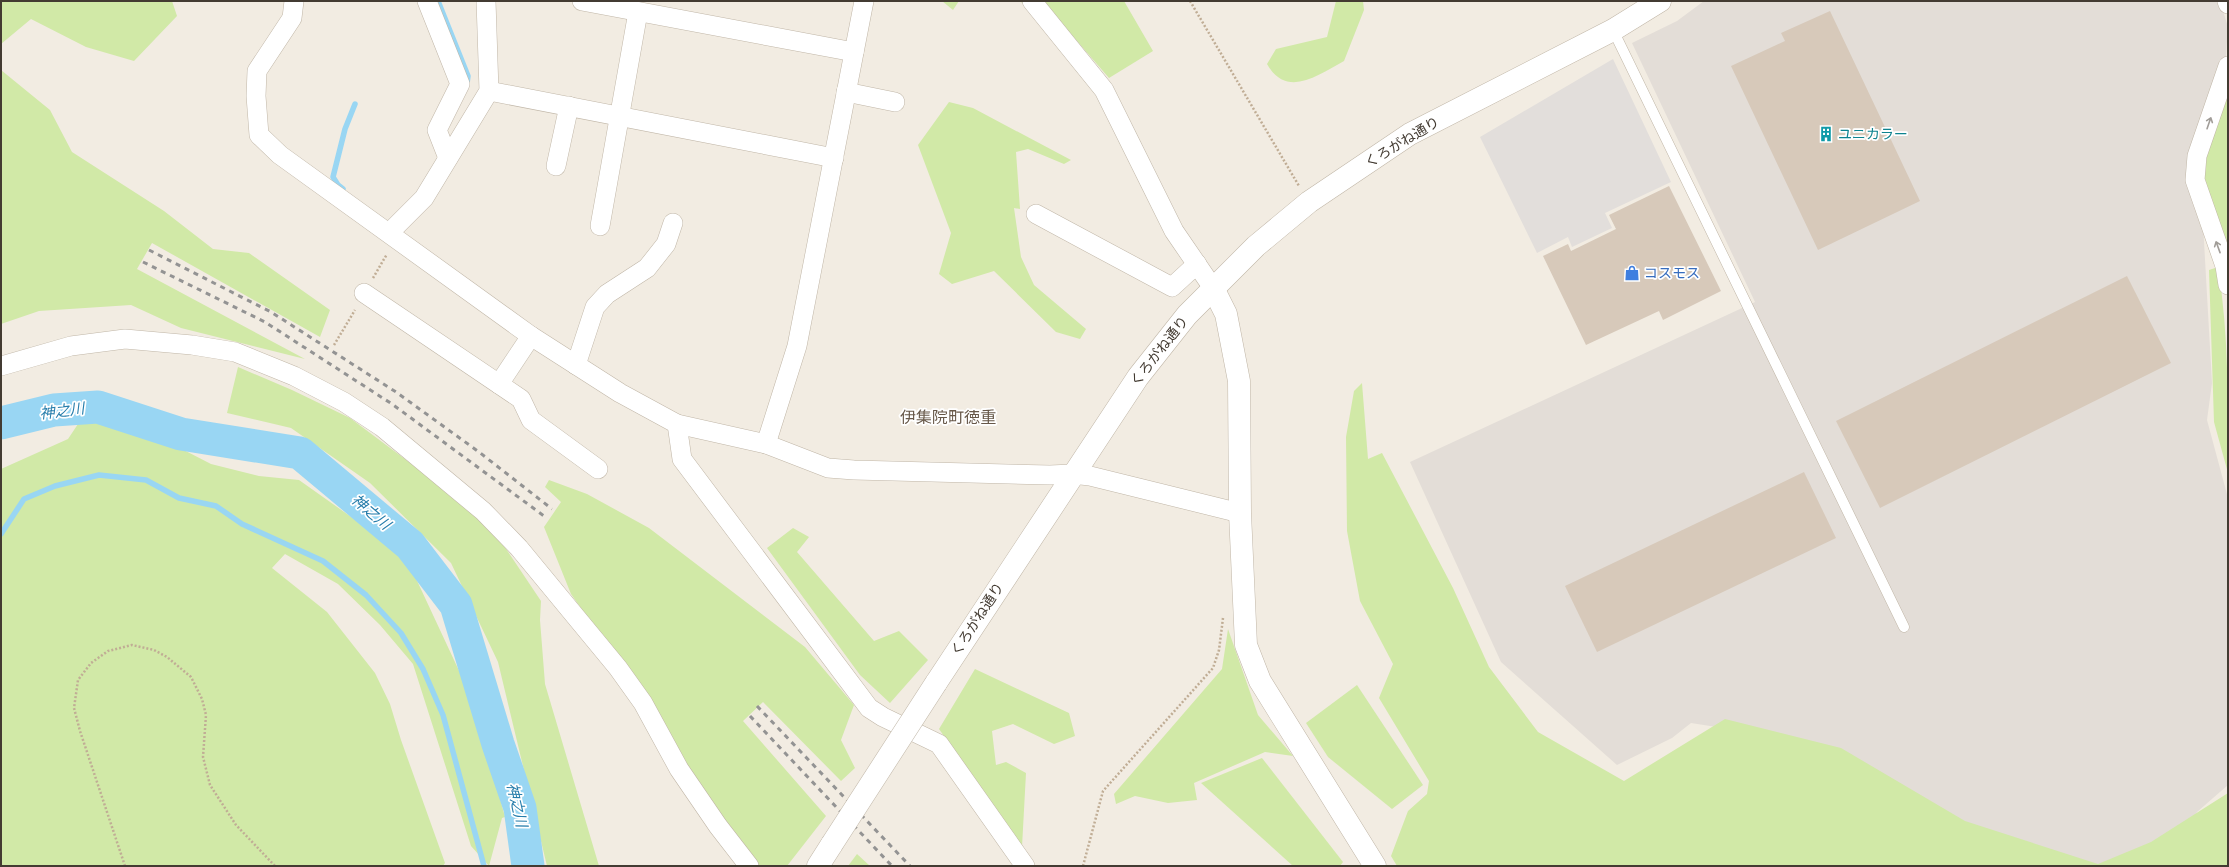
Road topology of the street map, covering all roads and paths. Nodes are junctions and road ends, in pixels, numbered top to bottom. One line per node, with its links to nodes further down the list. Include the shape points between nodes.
1 (294, 1): 28 (street, via 292,18 257,72 259,134 280,155)
2 (427, 1): 21 (street, via 460,84 437,130)
3 (486, 1): 16 (street)
4 (582, 1): 12 (street)
5 (864, 1): 14 (street)
6 (1032, 1): 29 (street, via 1104,90 1174,231)
7 (1190, 1): 24 (path)
8 (1660, 1): 13 (street, くろがね通り)
9 (2227, 1): 10 (street)
10 (2228, 4)
11 (673, 9): 12 (street); 14 (street)
12 (638, 12): 20 (street)
13 (1613, 30): 24 (street, くろがね通り, via 1410,134); 43 (lane)
14 (854, 52): 17 (street)
15 (2228, 66): 30 (street, one-way to 15, via 2225,266 2195,180 2197,156)
16 (489, 91): 19 (street); 21 (street)
17 (846, 92): 18 (street); 22 (street)
18 (895, 102)
19 (569, 106): 20 (street); 23 (street)
20 (620, 116): 22 (street); 27 (street)
21 (448, 158): 28 (street, via 424,198)
22 (834, 158): 38 (street, via 797,346)
23 (556, 166)
24 (1309, 202): 31 (street, くろがね通り, via 1262,241)
25 (1036, 214): 29 (street, via 1172,287)
26 (674, 223): 34 (street, via 666,244 647,268 607,294 595,308)
27 (600, 226)
28 (388, 233): 33 (street)
29 (1197, 264): 31 (street)
30 (2228, 285)
31 (1213, 288): 40 (street, くろがね通り, via 1164,342); 41 (street, via 1226,314 1238,381)
32 (364, 293): 36 (street)
33 (531, 336): 34 (street); 36 (street)
34 (576, 365): 37 (street)
35 (1, 366): 46 (street, via 71,346 125,338 192,345 235,352 294,376 344,402 382,427 483,510 519,548 618,668 643,703 679,769)
36 (499, 384): 39 (street, via 521,399 531,420)
37 (677, 424): 38 (street); 48 (street, via 682,459 869,708 939,744)
38 (766, 444): 40 (street, via 828,468)
39 (598, 469)
40 (1072, 474): 41 (street, via 1090,476); 47 (street, くろがね通り, bridge)
41 (1240, 513): 50 (street, via 1246,645 1260,681)
42 (1224, 611): 49 (path, via 1220,650 1213,668 1103,791)
43 (1904, 627)
44 (125, 866): 45 (path, via 74,708 78,680 91,663 108,651 132,645 154,650 191,678 202,699 206,715 203,757 210,785 236,825)
45 (275, 866)
46 (749, 866)
47 (818, 866)
48 (1025, 866)
49 (1083, 866)
50 (1375, 866)

